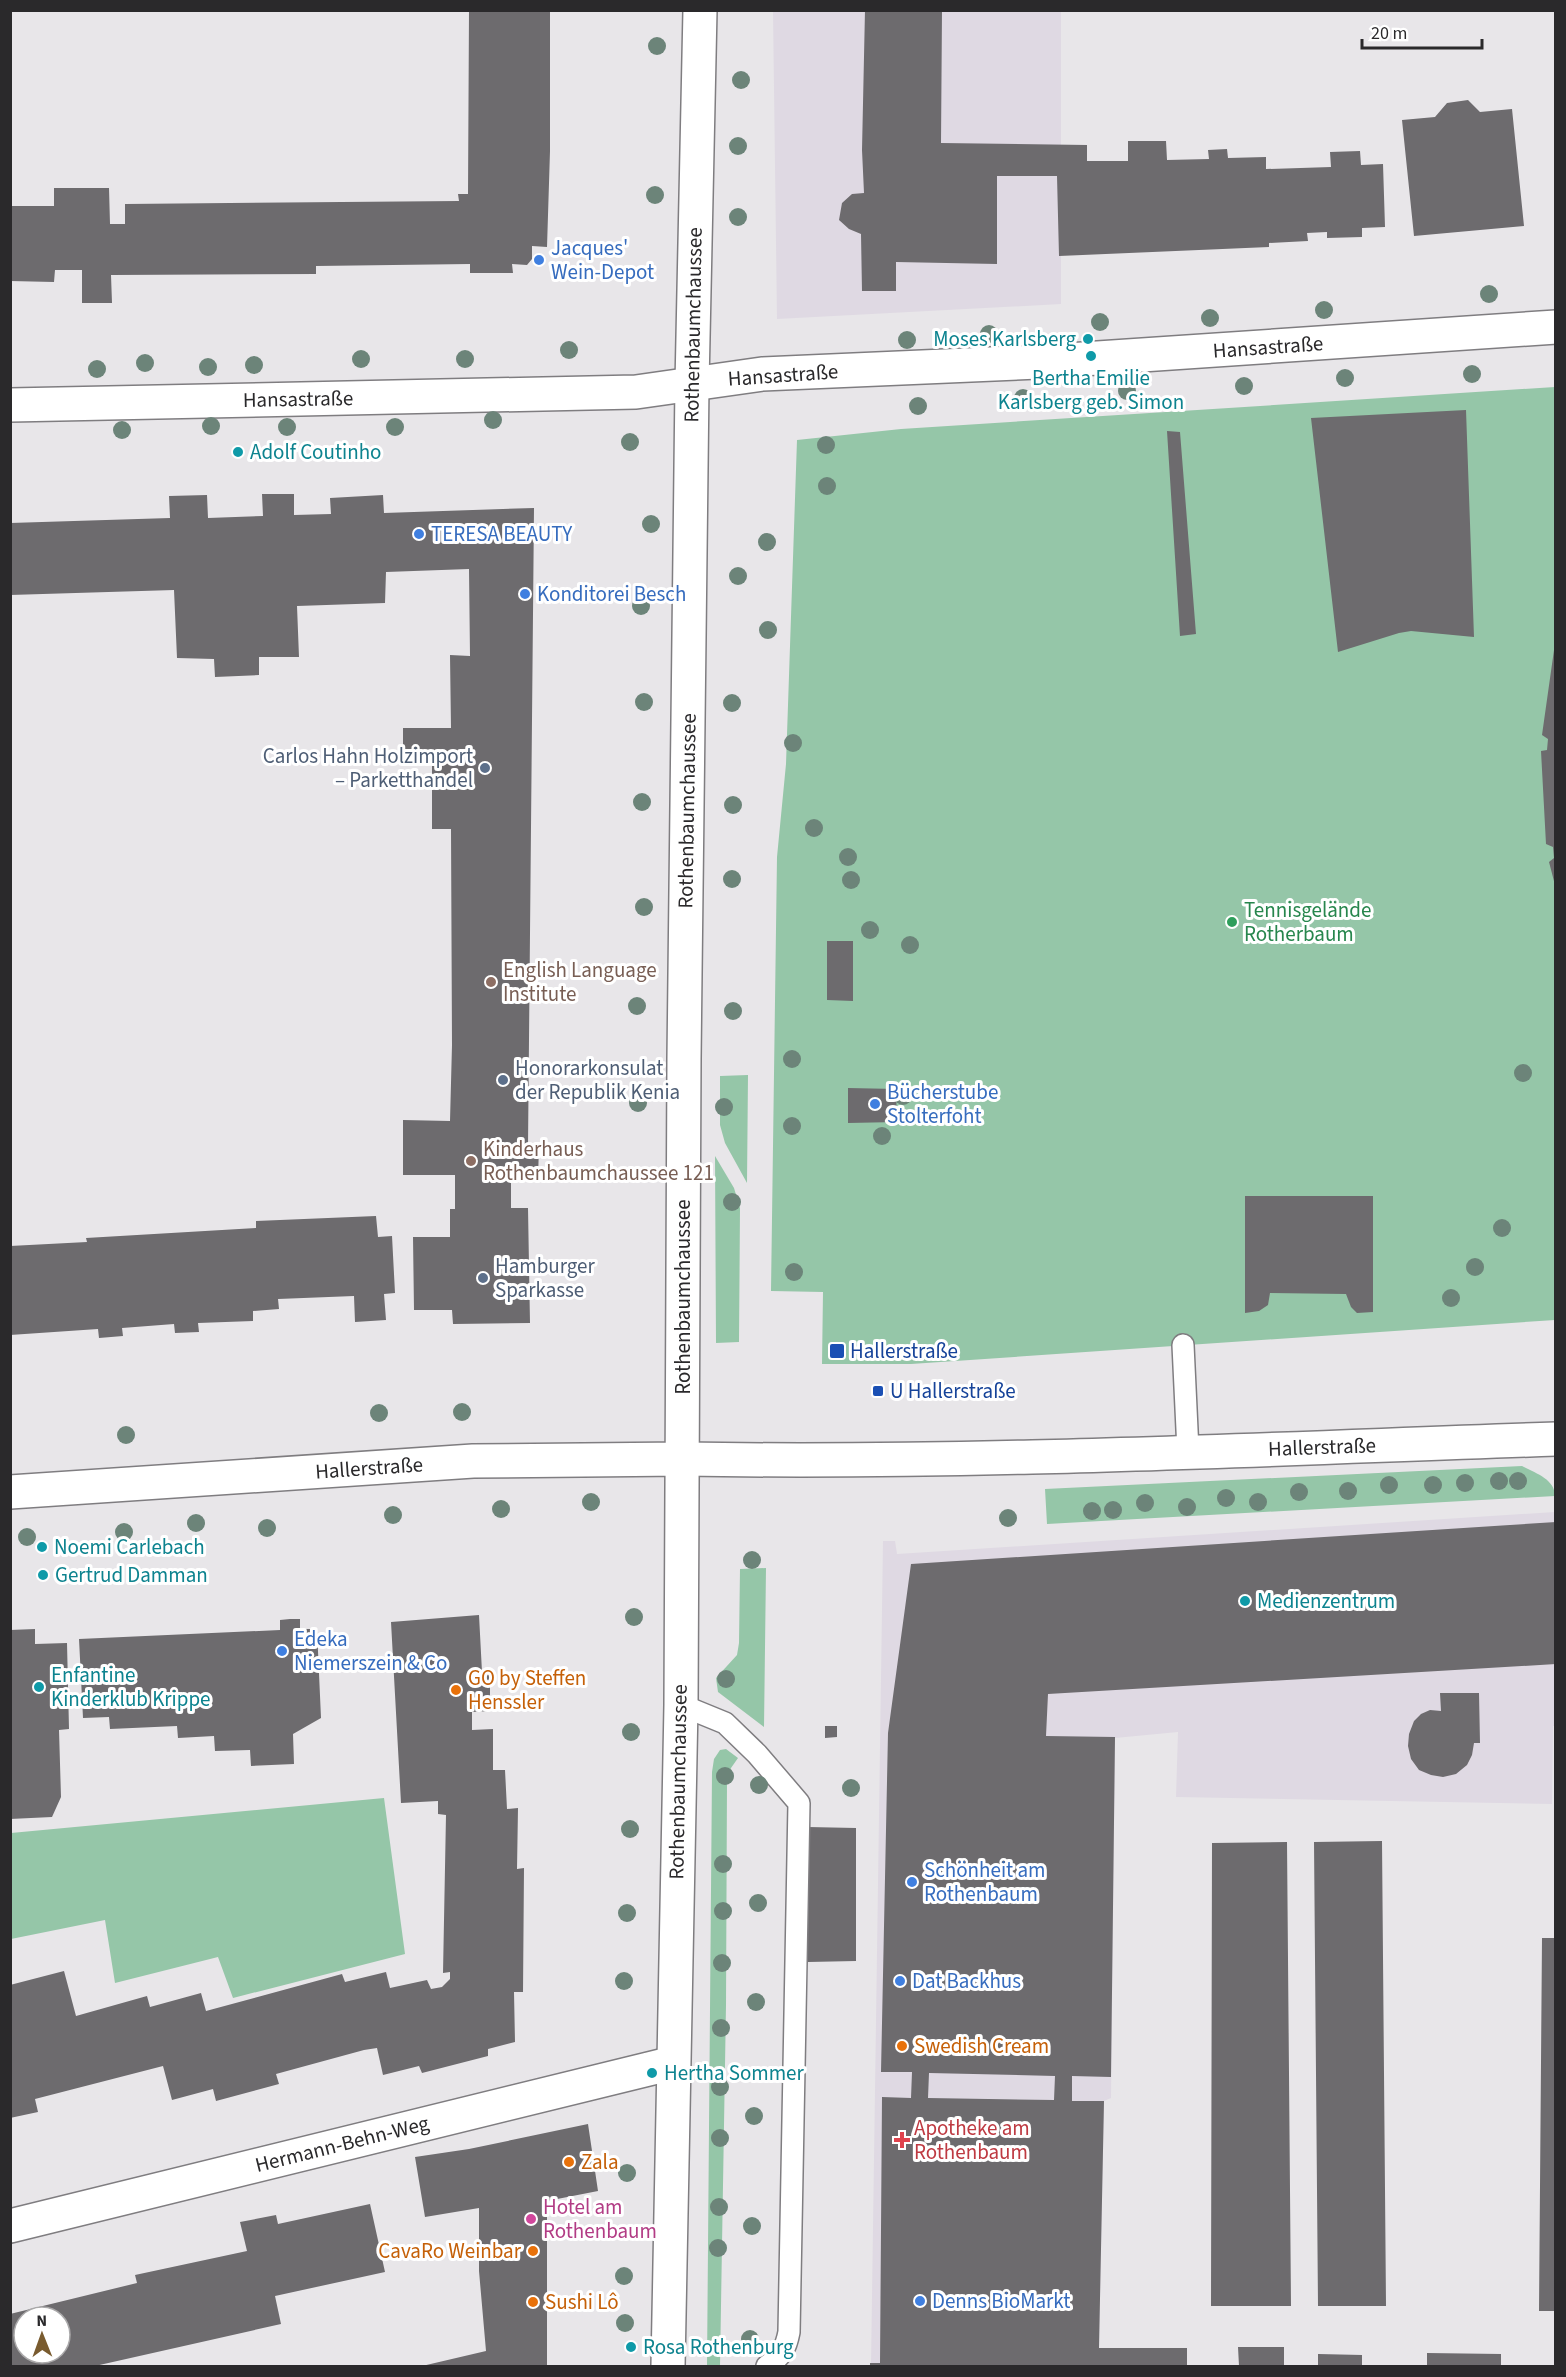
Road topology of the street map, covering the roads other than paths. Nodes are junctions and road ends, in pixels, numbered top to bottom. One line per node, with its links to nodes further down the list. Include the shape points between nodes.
1 (700, 10): 3 (street, Rothenbaumchaussee)
2 (1556, 327): 3 (street, Hansastraße, via 1038,362 762,374)
3 (692, 384): 4 (street, Hansastraße, via 636,392); 8 (street, Rothenbaumchaussee)
4 (10, 405)
5 (1183, 1345): 7 (lane)
6 (1556, 1439): 7 (street, Hallerstraße)
7 (1188, 1451): 8 (street, Hallerstraße, via 791,1461)
8 (683, 1459): 9 (street, Hallerstraße, via 473,1461); 10 (street, Rothenbaumchaussee)
9 (10, 1492)
10 (681, 1705): 11 (street, Rothenbaumchaussee); 14 (lane, via 725,1723 799,1803 789,2332 786,2347)
11 (673, 2063): 12 (street, Hermann-Behn-Weg); 13 (street, Rothenbaumchaussee)
12 (10, 2226)
13 (668, 2367)
14 (766, 2367)

